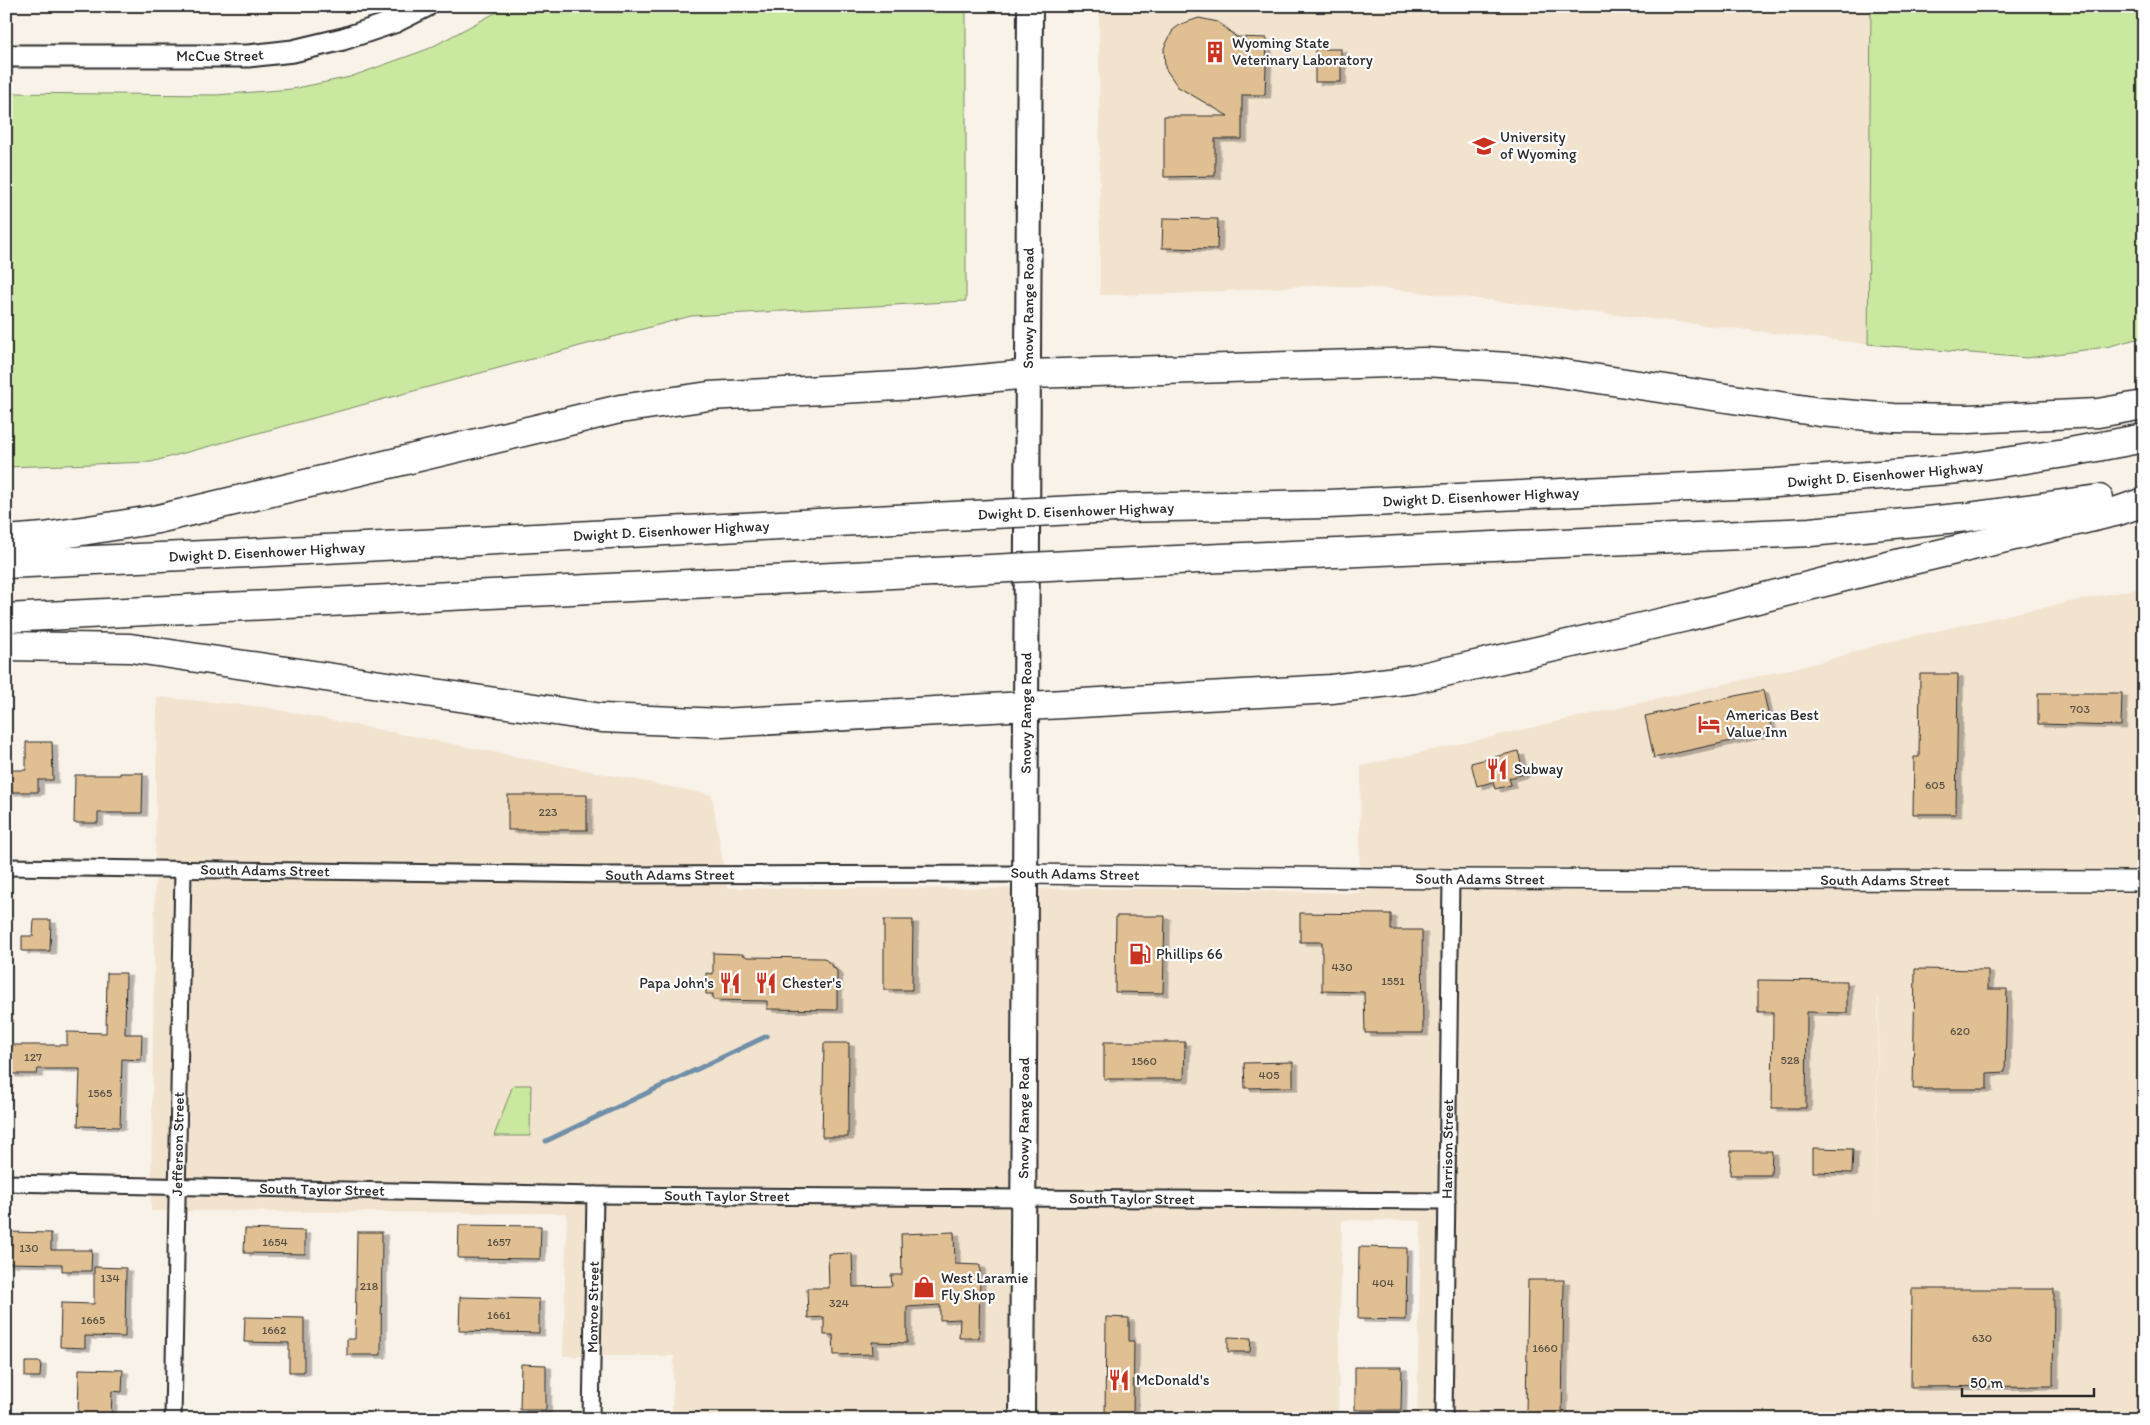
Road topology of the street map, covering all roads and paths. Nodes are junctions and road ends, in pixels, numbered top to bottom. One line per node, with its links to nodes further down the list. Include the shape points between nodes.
1 (426, 6): 3 (main road, McCue Street, via 394,22 343,39 248,56)
2 (1030, 6): 4 (main road, Snowy Range Road)
3 (6, 56)
4 (1029, 374): 5 (highway, via 1424,362 1525,368 1820,412 1894,418 1968,419 2098,413); 9 (highway, via 709,396 620,410 158,519); 13 (main road, Snowy Range Road)
5 (2144, 405)
6 (2144, 438): 10 (highway, Dwight D. Eisenhower Highway, bridge, via 1959,468 1776,483 1328,504 1116,508)
7 (2144, 492): 11 (highway, bridge, via 1968,517 1810,532)
8 (2144, 502): 13 (highway, via 2115,512 1686,617 1414,679 1331,689)
9 (6, 540)
10 (6, 564)
11 (6, 618)
12 (6, 646): 13 (highway, via 130,648 602,718 722,723)
13 (1026, 704): 16 (main road, Snowy Range Road)
14 (6, 867): 15 (street, South Adams Street)
15 (183, 870): 16 (street, South Adams Street, via 606,875); 20 (street, Jefferson Street)
16 (1025, 874): 17 (street, South Adams Street); 22 (main road, Snowy Range Road)
17 (1451, 879): 18 (street, South Adams Street); 23 (street, Harrison Street)
18 (2144, 881)
19 (6, 1183): 20 (street, South Taylor Street)
20 (179, 1186): 21 (street, South Taylor Street); 24 (street, Jefferson Street)
21 (595, 1195): 22 (street, South Taylor Street); 25 (street, Monroe Street)
22 (1022, 1199): 23 (street, South Taylor Street); 26 (main road, Snowy Range Road)
23 (1447, 1201): 27 (street, Harrison Street)
24 (173, 1419)
25 (591, 1419)
26 (1022, 1419)
27 (1444, 1419)

